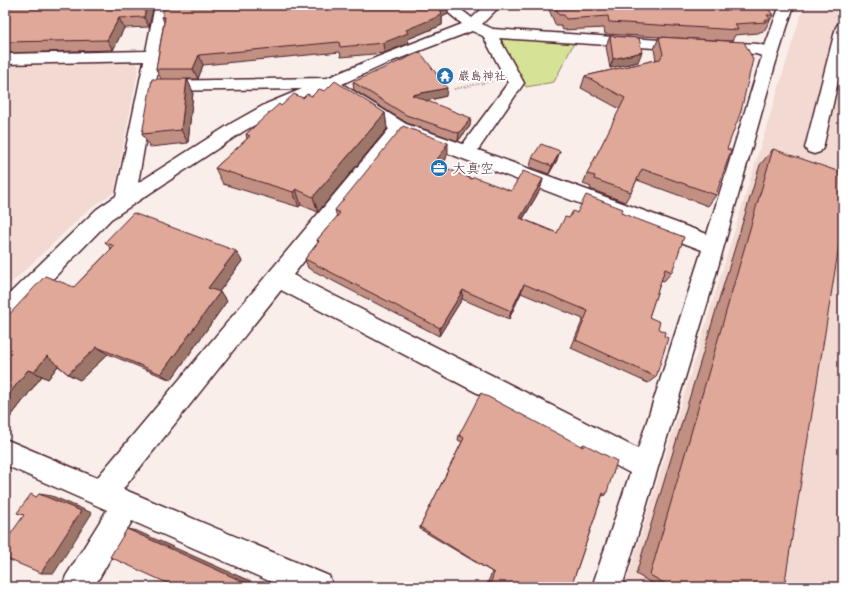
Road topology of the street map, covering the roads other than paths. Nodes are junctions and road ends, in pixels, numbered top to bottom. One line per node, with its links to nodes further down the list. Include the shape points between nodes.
1 (162, 5): 10 (street)
2 (446, 5): 5 (street)
3 (494, 5): 5 (street)
4 (787, 5): 9 (street)
5 (472, 25): 7 (street); 13 (street)
6 (843, 27): 16 (street)
7 (490, 33): 8 (street); 17 (street, via 516,83)
8 (644, 42): 9 (street, via 758,49); 12 (street)
9 (770, 52): 19 (street)
10 (153, 56): 11 (street); 14 (street)
11 (5, 59)
12 (647, 60)
13 (330, 83): 14 (street); 15 (street); 18 (street, via 254,117)
14 (147, 86): 18 (street)
15 (400, 128): 17 (street); 20 (street)
16 (814, 148)
17 (466, 154): 19 (street)
18 (125, 200): 21 (street, via 104,214)
19 (714, 246): 23 (street)
20 (278, 278): 23 (street); 24 (street)
21 (5, 313)
22 (5, 452): 24 (street)
23 (645, 467): 27 (street)
24 (114, 499): 25 (street); 26 (street)
25 (77, 587)
26 (318, 587)
27 (606, 587)

